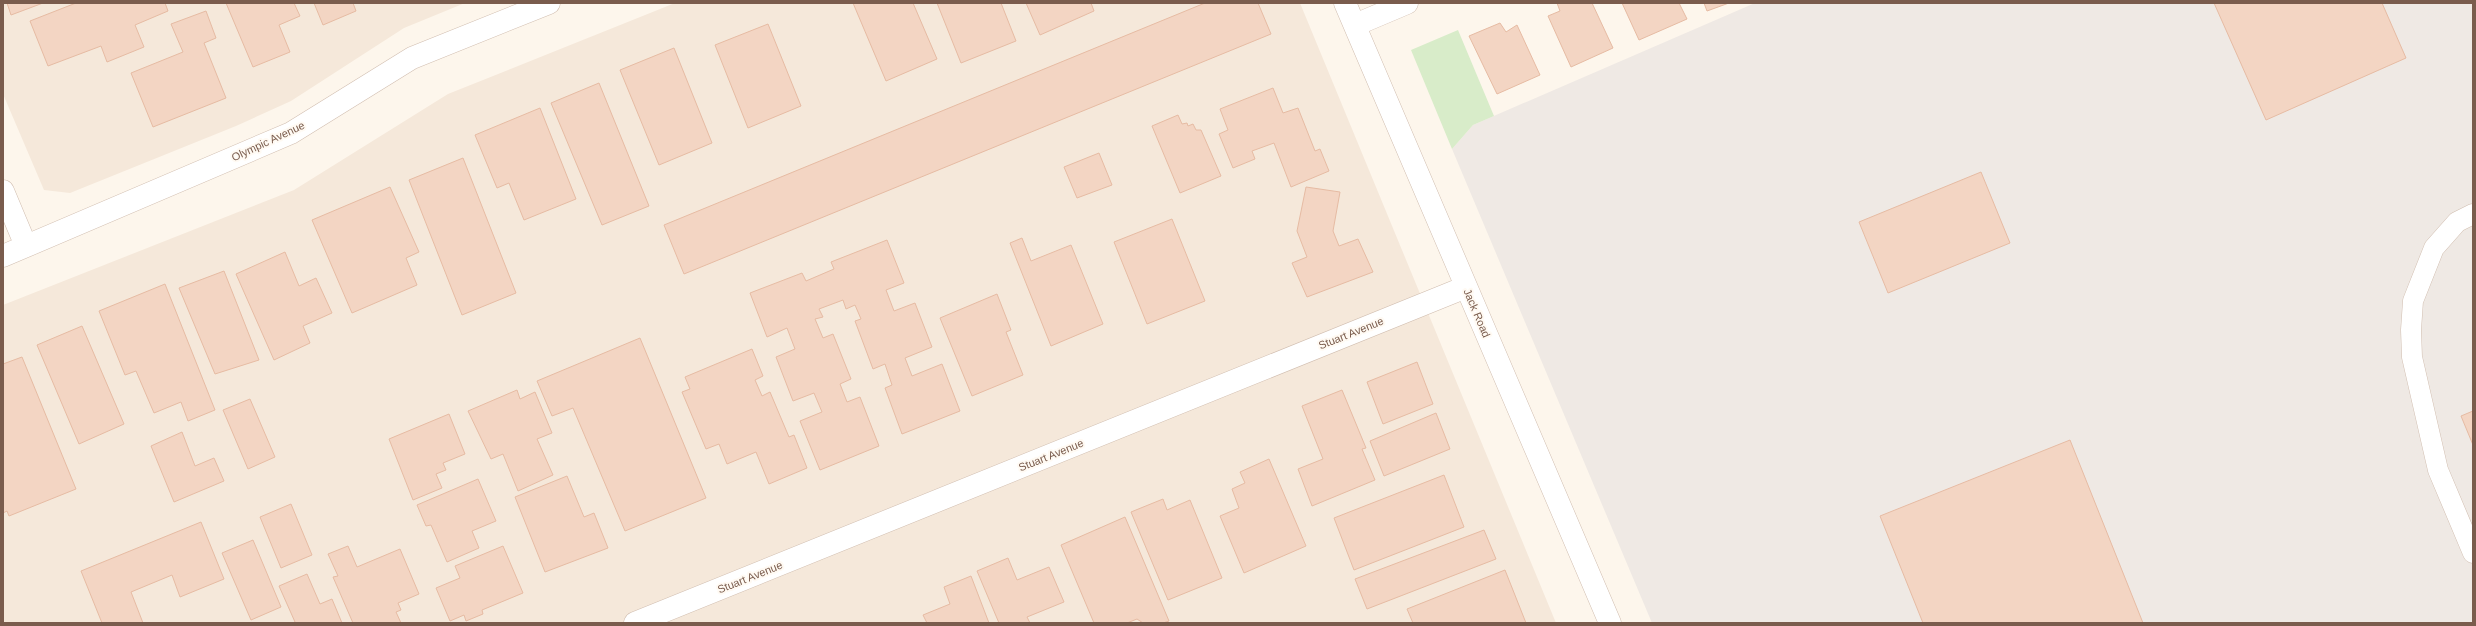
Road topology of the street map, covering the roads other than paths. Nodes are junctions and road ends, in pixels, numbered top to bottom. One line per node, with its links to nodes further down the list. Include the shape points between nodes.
1 (549, 3): 7 (street, Olympic Avenue, via 412,58 291,132)
2 (1345, 3): 4 (street, Jack Road)
3 (1407, 3): 4 (street)
4 (1355, 25): 9 (street, Jack Road)
5 (3, 191): 7 (street)
6 (2473, 214): 10 (lane, via 2457,222 2434,248 2413,301 2411,330 2412,357 2438,470)
7 (26, 246): 8 (street, Olympic Avenue)
8 (3, 256)
9 (1466, 287): 11 (street, Stuart Avenue); 12 (street, Jack Road)
10 (2473, 553)
11 (635, 623)
12 (1610, 623)

